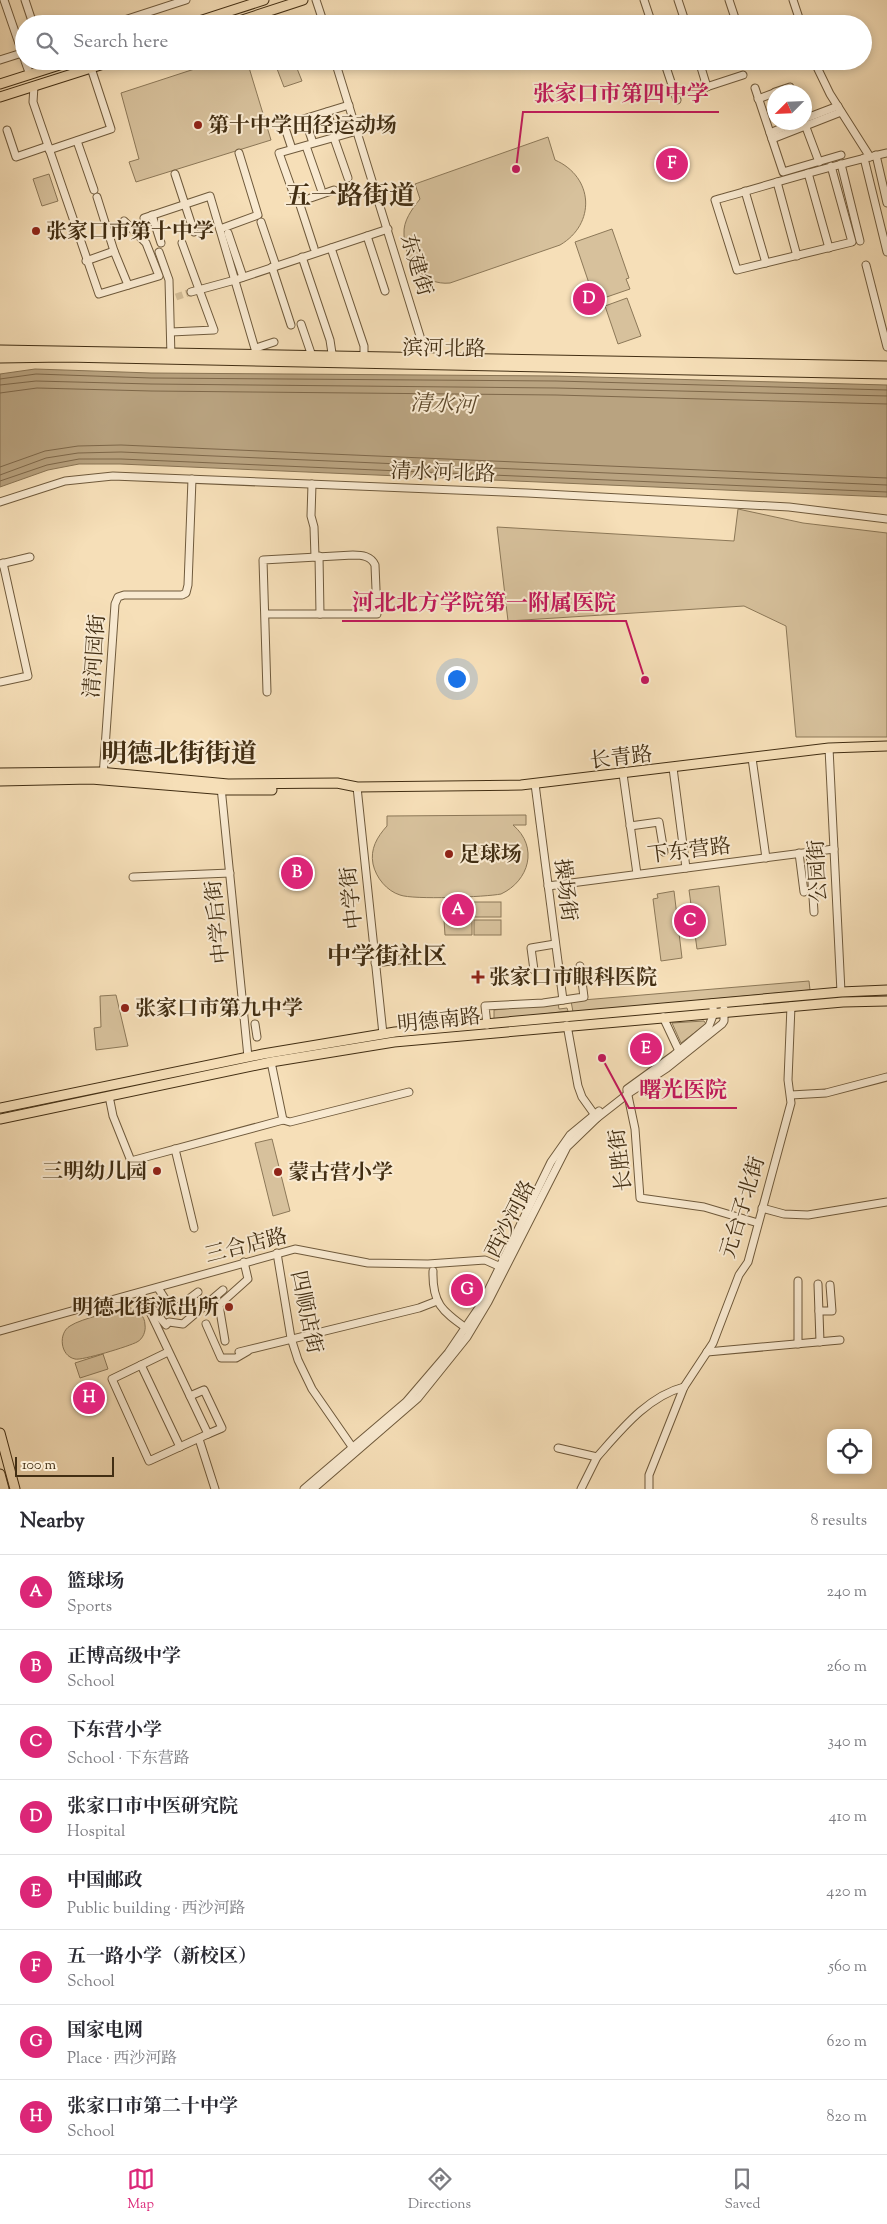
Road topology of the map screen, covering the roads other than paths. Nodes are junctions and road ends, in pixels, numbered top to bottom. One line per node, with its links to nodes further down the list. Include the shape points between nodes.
1 (4, 0): 20 (street)
2 (25, 0): 11 (street)
3 (186, 0): 12 (street)
4 (264, 0): 13 (main road)
5 (303, 0): 14 (main road)
6 (316, 0): 15 (street)
7 (644, 0): 16 (street)
8 (678, 0): 17 (street)
9 (729, 0): 18 (street)
10 (793, 0): 19 (street)
11 (30, 15)
12 (140, 15)
13 (218, 15)
14 (257, 15)
15 (321, 15)
16 (649, 15)
17 (683, 15)
18 (734, 15)
19 (798, 15)
20 (15, 28)
21 (15, 58): 22 (street)
22 (0, 60)
23 (28, 70): 31 (street)
24 (45, 70): 31 (main road)
25 (85, 70): 34 (main road)
26 (92, 70): 54 (street, via 111,129)
27 (339, 70): 42 (street, 东建街)
28 (667, 70): 41 (street)
29 (702, 70): 35 (street)
30 (818, 70): 43 (street)
31 (30, 75): 33 (main road); 34 (main road)
32 (743, 75): 35 (street)
33 (0, 84)
34 (34, 86): 39 (main road); 58 (street, via 33,102)
35 (707, 87): 37 (street)
36 (755, 88): 40 (street)
37 (691, 92)
38 (767, 96): 40 (street)
39 (0, 97)
40 (758, 99): 53 (street)
41 (677, 100)
42 (349, 105): 44 (street); 51 (street, 东建街)
43 (840, 109): 46 (street); 62 (street)
44 (327, 112): 45 (street); 52 (street)
45 (306, 119): 55 (street); 56 (street, via 284,126)
46 (812, 120)
47 (7, 130): 58 (street, via 16,157)
48 (782, 130): 53 (street)
49 (786, 130): 53 (street)
50 (807, 130): 63 (street)
51 (357, 131): 52 (street); 81 (street, 东建街)
52 (334, 135): 57 (street); 68 (street)
53 (771, 136): 63 (street, via 783,172)
54 (77, 140): 58 (street); 91 (street)
55 (312, 140)
56 (291, 146)
57 (306, 146): 70 (street); 73 (street, via 279,153)
58 (48, 148): 96 (street)
59 (239, 153): 80 (street, via 258,215)
60 (887, 153): 62 (street)
61 (841, 155): 63 (street)
62 (870, 157): 64 (street); 74 (street); 93 (street)
63 (818, 162)
64 (841, 164): 65 (street); 85 (street)
65 (832, 166): 66 (street); 90 (street, via 852,242)
66 (808, 173): 69 (street); 90 (street)
67 (175, 174): 75 (street)
68 (348, 178)
69 (777, 182): 72 (street); 94 (street)
70 (321, 188)
71 (334, 190): 88 (street, via 299,202)
72 (745, 191): 97 (street); 97 (street, via 715,200 737,270)
73 (295, 198)
74 (887, 203)
75 (185, 204): 76 (street); 80 (street, via 210,196); 82 (street)
76 (152, 215): 77 (street); 86 (street)
77 (144, 218)
78 (124, 221): 102 (street, via 146,243 159,276)
79 (261, 222): 99 (street)
80 (220, 229): 101 (street)
81 (388, 229): 84 (street); 118 (street, 东建街)
82 (194, 232)
83 (228, 233): 100 (street)
84 (367, 236): 89 (street); 104 (street)
85 (860, 241)
86 (161, 243)
87 (182, 243): 103 (street)
88 (314, 248)
89 (331, 248): 95 (street); 117 (street, via 364,346)
90 (829, 248): 94 (street)
91 (114, 252): 96 (street); 102 (street)
92 (159, 252): 108 (street, via 173,298)
93 (887, 252)
94 (797, 256): 97 (street)
95 (302, 257): 99 (street); 116 (street)
96 (86, 261): 102 (street, via 99,294)
97 (766, 263)
98 (866, 264): 110 (street)
99 (274, 267): 100 (street); 107 (street)
100 (243, 277): 101 (street)
101 (235, 280): 103 (street); 112 (street)
102 (128, 285)
103 (199, 289): 105 (street); 108 (street, via 214,330)
104 (385, 291)
105 (191, 292)
106 (301, 324): 115 (street)
107 (291, 325)
108 (171, 332): 113 (street)
109 (274, 342): 112 (street)
110 (887, 347)
111 (0, 350): 113 (main road, 滨河北路)
112 (257, 355): 113 (main road, 滨河北路); 115 (main road, 滨河北路)
113 (171, 357): 114 (main road, 滨河北路)
114 (0, 358)
115 (313, 359): 116 (main road, 滨河北路)
116 (333, 360): 117 (main road, 滨河北路)
117 (364, 360): 118 (main road, 滨河北路)
118 (428, 362): 119 (main road, 滨河北路); 120 (main road, 滨河北路)
119 (887, 366)
120 (887, 374)
121 (192, 479): 122 (street, 清水河北路); 123 (street, 清水河北路, via 86,477); 138 (street, 清河园街, via 186,592 182,595 118,597)
122 (312, 484): 124 (street, 清水河北路, via 789,506); 125 (street, via 311,516)
123 (0, 502)
124 (887, 519)
125 (317, 557): 128 (street, via 263,560); 129 (street); 129 (street, via 367,557 372,560 376,571 377,614)
126 (30, 558): 127 (street)
127 (1, 564): 130 (street, via 28,676)
128 (265, 614): 129 (street); 131 (street)
129 (320, 614)
130 (0, 682)
131 (267, 692)
132 (887, 746): 133 (main road, 长青路)
133 (830, 748): 134 (main road, 长青路); 144 (street, 公园街)
134 (752, 758): 135 (main road, 长青路); 148 (street)
135 (673, 768): 137 (main road, 长青路); 149 (street)
136 (0, 773): 138 (main road, 长青路)
137 (622, 774): 140 (main road, 长青路); 143 (street)
138 (103, 776): 139 (main road, 长青路); 141 (main road, 长青路)
139 (0, 781)
140 (534, 784): 142 (main road, 长青路); 153 (street, 操场街)
141 (221, 786): 142 (main road, 长青路, via 337,783); 150 (street, 中学后街)
142 (358, 787): 159 (street, 中学街)
143 (630, 826): 145 (street, via 659,822); 151 (street)
144 (834, 849): 146 (street, 下东营路); 164 (street, 公园街)
145 (664, 852)
146 (810, 852): 147 (street, 下东营路); 155 (street)
147 (799, 853): 148 (street, 下东营路); 154 (street)
148 (766, 858): 149 (street, 下东营路)
149 (686, 868): 151 (street, 下东营路)
150 (230, 873): 152 (street); 162 (street, 中学后街)
151 (637, 874): 153 (street, 下东营路)
152 (133, 877)
153 (548, 886): 156 (street, 操场街)
154 (804, 892)
155 (814, 912)
156 (555, 944): 161 (street, via 531,948); 166 (street, 操场街)
157 (242, 953): 162 (street)
158 (408, 959): 159 (street)
159 (375, 963): 178 (street, 中学街)
160 (580, 966): 166 (street, via 584,997)
161 (534, 970)
162 (242, 973): 165 (street); 177 (street, 中学后街)
163 (887, 990): 164 (main road, 明德南路)
164 (841, 992): 168 (main road, 明德南路)
165 (246, 993)
166 (563, 1000): 174 (street, via 485,1006)
167 (887, 1001): 170 (main road, 明德南路)
168 (724, 1002): 169 (main road, 明德南路); 171 (street)
169 (712, 1003): 172 (street); 174 (main road, 明德南路)
170 (791, 1006): 171 (main road, 明德南路); 186 (street, 元台子北街, via 788,1080)
171 (725, 1012): 172 (main road, 明德南路); 184 (street, 西沙河路, via 722,1024 667,1068)
172 (714, 1013): 173 (main road, 明德南路); 180 (street, 西沙河路, via 709,1026)
173 (663, 1017): 175 (main road, 明德南路); 180 (street)
174 (487, 1025): 179 (main road, 明德南路)
175 (567, 1025): 179 (main road, 明德南路); 189 (street, via 578,1086)
176 (256, 1030): 177 (street)
177 (246, 1031): 181 (street, 中学后街)
178 (383, 1034): 179 (main road, 明德南路); 182 (main road, 明德南路)
179 (425, 1034): 182 (main road, 明德南路, via 394,1042)
180 (679, 1051): 184 (street, 西沙河路)
181 (248, 1057): 182 (main road, 明德南路); 188 (main road, 明德南路)
182 (267, 1060): 187 (main road, 明德南路); 191 (street)
183 (887, 1077): 186 (street, via 826,1093)
184 (628, 1091): 189 (street, 西沙河路); 195 (street, 长胜街, via 635,1130 640,1198 704,1207)
185 (409, 1092): 191 (street, via 290,1122)
186 (791, 1095): 194 (street, 元台子北街)
187 (109, 1096): 190 (main road, 明德南路); 192 (street, via 113,1116 131,1161)
188 (1, 1107): 190 (main road)
189 (596, 1116): 199 (street, 西沙河路, via 570,1136 551,1162)
190 (2, 1119)
191 (283, 1120): 192 (street)
192 (175, 1149): 196 (street)
193 (887, 1202): 194 (street, via 808,1215 784,1214)
194 (762, 1208): 195 (street, 元台子北街)
195 (758, 1223): 223 (street, 元台子北街, via 748,1262 739,1274)
196 (194, 1228)
197 (276, 1253): 198 (street, 三合店路); 199 (street, 三合店路, via 307,1250 368,1263 428,1264 485,1260); 215 (street, 四顺店街)
198 (244, 1262): 204 (street, 三合店路); 217 (street, via 248,1279 219,1305)
199 (502, 1267): 213 (street, 西沙河路); 232 (street, 西沙河路, via 488,1302 467,1337 435,1379 412,1404)
200 (433, 1271): 208 (street, via 432,1285)
201 (798, 1281): 219 (street)
202 (818, 1284): 210 (street)
203 (830, 1285): 210 (street, via 832,1311)
204 (158, 1288): 206 (street, via 169,1305 178,1307); 207 (street, 三合店路)
205 (223, 1290): 211 (street, via 183,1324)
206 (198, 1292)
207 (141, 1293): 211 (street); 214 (street, 三合店路)
208 (437, 1300): 213 (street, via 444,1312); 215 (street, via 419,1308)
209 (149, 1305): 211 (street)
210 (819, 1311): 218 (street)
211 (158, 1322): 221 (street)
212 (206, 1324): 220 (street, via 221,1358 236,1358)
213 (466, 1328): 232 (street, 西沙河路, via 406,1402)
214 (0, 1331)
215 (291, 1338): 220 (street); 232 (street, 四顺店街, via 312,1389)
216 (840, 1340): 218 (street)
217 (225, 1341)
218 (820, 1342): 219 (street)
219 (798, 1344): 223 (street)
220 (251, 1348): 222 (street)
221 (168, 1352): 224 (street); 226 (street)
222 (239, 1352)
223 (707, 1352): 225 (street, 元台子北街)
224 (141, 1365): 230 (street); 230 (street, via 112,1379 149,1461)
225 (684, 1387): 233 (street, via 637,1414); 241 (street, 元台子北街, via 649,1475)
226 (190, 1396): 228 (street); 228 (street, via 204,1390 222,1428)
227 (0, 1432): 236 (main road)
228 (208, 1434): 229 (street)
229 (199, 1438): 230 (street); 237 (street)
230 (180, 1447)
231 (558, 1448): 233 (street)
232 (354, 1450): 238 (street, 西沙河路); 239 (street, 西沙河路)
233 (596, 1456): 240 (street)
234 (0, 1474): 235 (main road)
235 (4, 1489)
236 (16, 1489)
237 (215, 1489)
238 (304, 1489)
239 (313, 1489)
240 (581, 1489)
241 (649, 1489)

